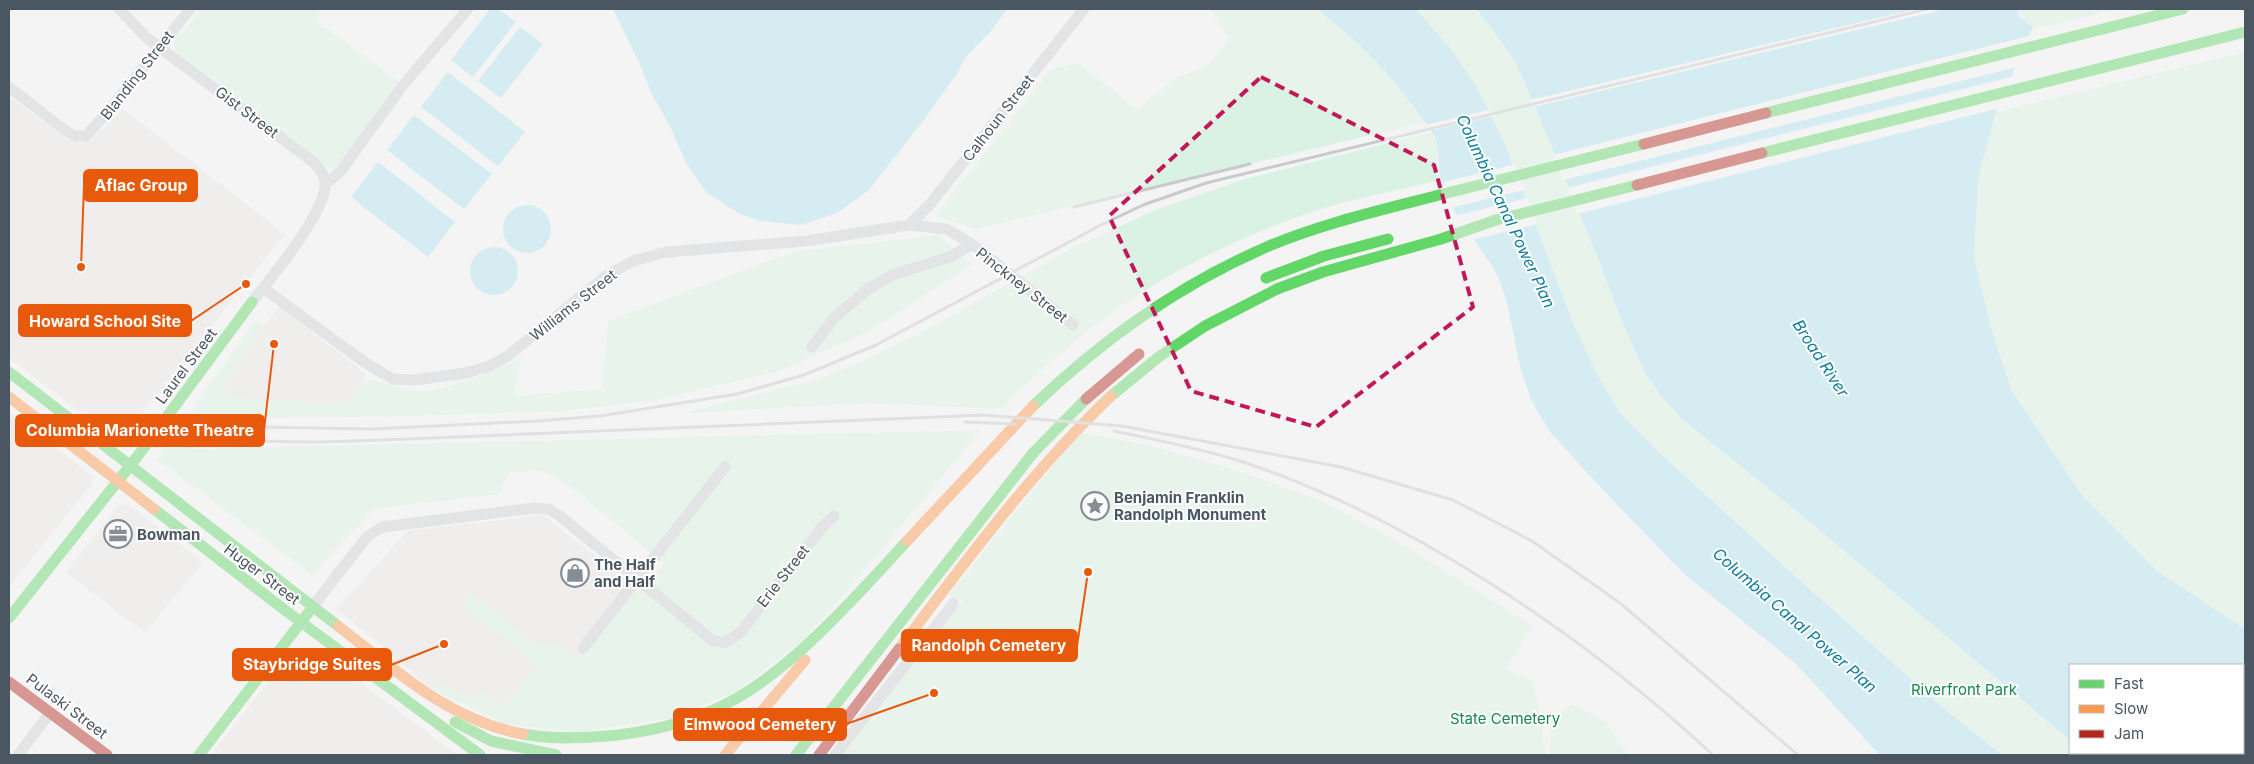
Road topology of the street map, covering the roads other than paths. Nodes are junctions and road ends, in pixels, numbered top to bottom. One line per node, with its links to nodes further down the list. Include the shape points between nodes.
1 (118, 9): 7 (street, Gist Street)
2 (190, 9): 7 (street, Blanding Street)
3 (468, 9): 9 (street, via 403,85 340,172)
4 (1084, 9): 11 (street, Calhoun Street, via 931,203)
5 (2183, 9): 27 (main road, via 1416,201 1311,230 1263,248 1210,273 1133,321 1056,384)
6 (2245, 32): 10 (main road)
7 (160, 47): 8 (street, Blanding Street, via 91,133 81,137 66,131); 9 (street, Gist Street, via 312,161 323,174)
8 (9, 87)
9 (325, 184): 16 (street, Laurel Street, via 316,213)
10 (1496, 220): 12 (main road); 46 (main road, via 1440,239 1332,268 1256,298 1179,342 1112,394 1051,454)
11 (909, 224): 14 (street, Williams Street, via 946,229); 16 (street, Williams Street, via 806,241 666,252 633,261 606,276 509,355 490,366 466,373 414,380 393,379 367,364)
12 (1437, 227)
13 (1402, 235): 15 (main road, via 1324,256)
14 (972, 244): 18 (street, Pinckney Street); 19 (street, via 950,257 892,276 868,288 834,318)
15 (1257, 283)
16 (263, 288): 17 (street, Laurel Street)
17 (252, 302): 23 (main road, Laurel Street)
18 (1073, 325)
19 (812, 348)
20 (1146, 349): 45 (main road, via 1089,395 1034,452)
21 (9, 372): 23 (main road, Huger Street)
22 (9, 397): 25 (main road, Huger Street)
23 (129, 467): 25 (main road, Laurel Street); 30 (main road, Huger Street)
24 (725, 467): 28 (street)
25 (117, 482): 31 (main road, Laurel Street); 32 (main road, Huger Street)
26 (834, 516): 28 (street, Erie Street, via 733,638 726,642 712,640)
27 (878, 574): 35 (main road, via 799,652 756,687 735,700 653,729 578,738 533,735 482,723); 44 (main road)
28 (638, 578): 30 (street, via 549,510 534,508 382,527 367,537); 33 (street)
29 (953, 604): 47 (street)
30 (313, 606): 32 (main road); 35 (main road, Huger Street)
31 (9, 618)
32 (301, 622): 37 (main road, Huger Street); 40 (main road)
33 (583, 648)
34 (9, 682): 36 (main road, Pulaski Street)
35 (421, 690): 43 (main road, via 459,726 485,740)
36 (50, 713): 38 (street); 39 (main road, Pulaski Street)
37 (451, 736): 41 (main road); 42 (main road)
38 (18, 755)
39 (107, 755)
40 (199, 755)
41 (470, 755)
42 (480, 755)
43 (556, 755)
44 (725, 755)
45 (796, 755)
46 (820, 755)
47 (835, 755)

